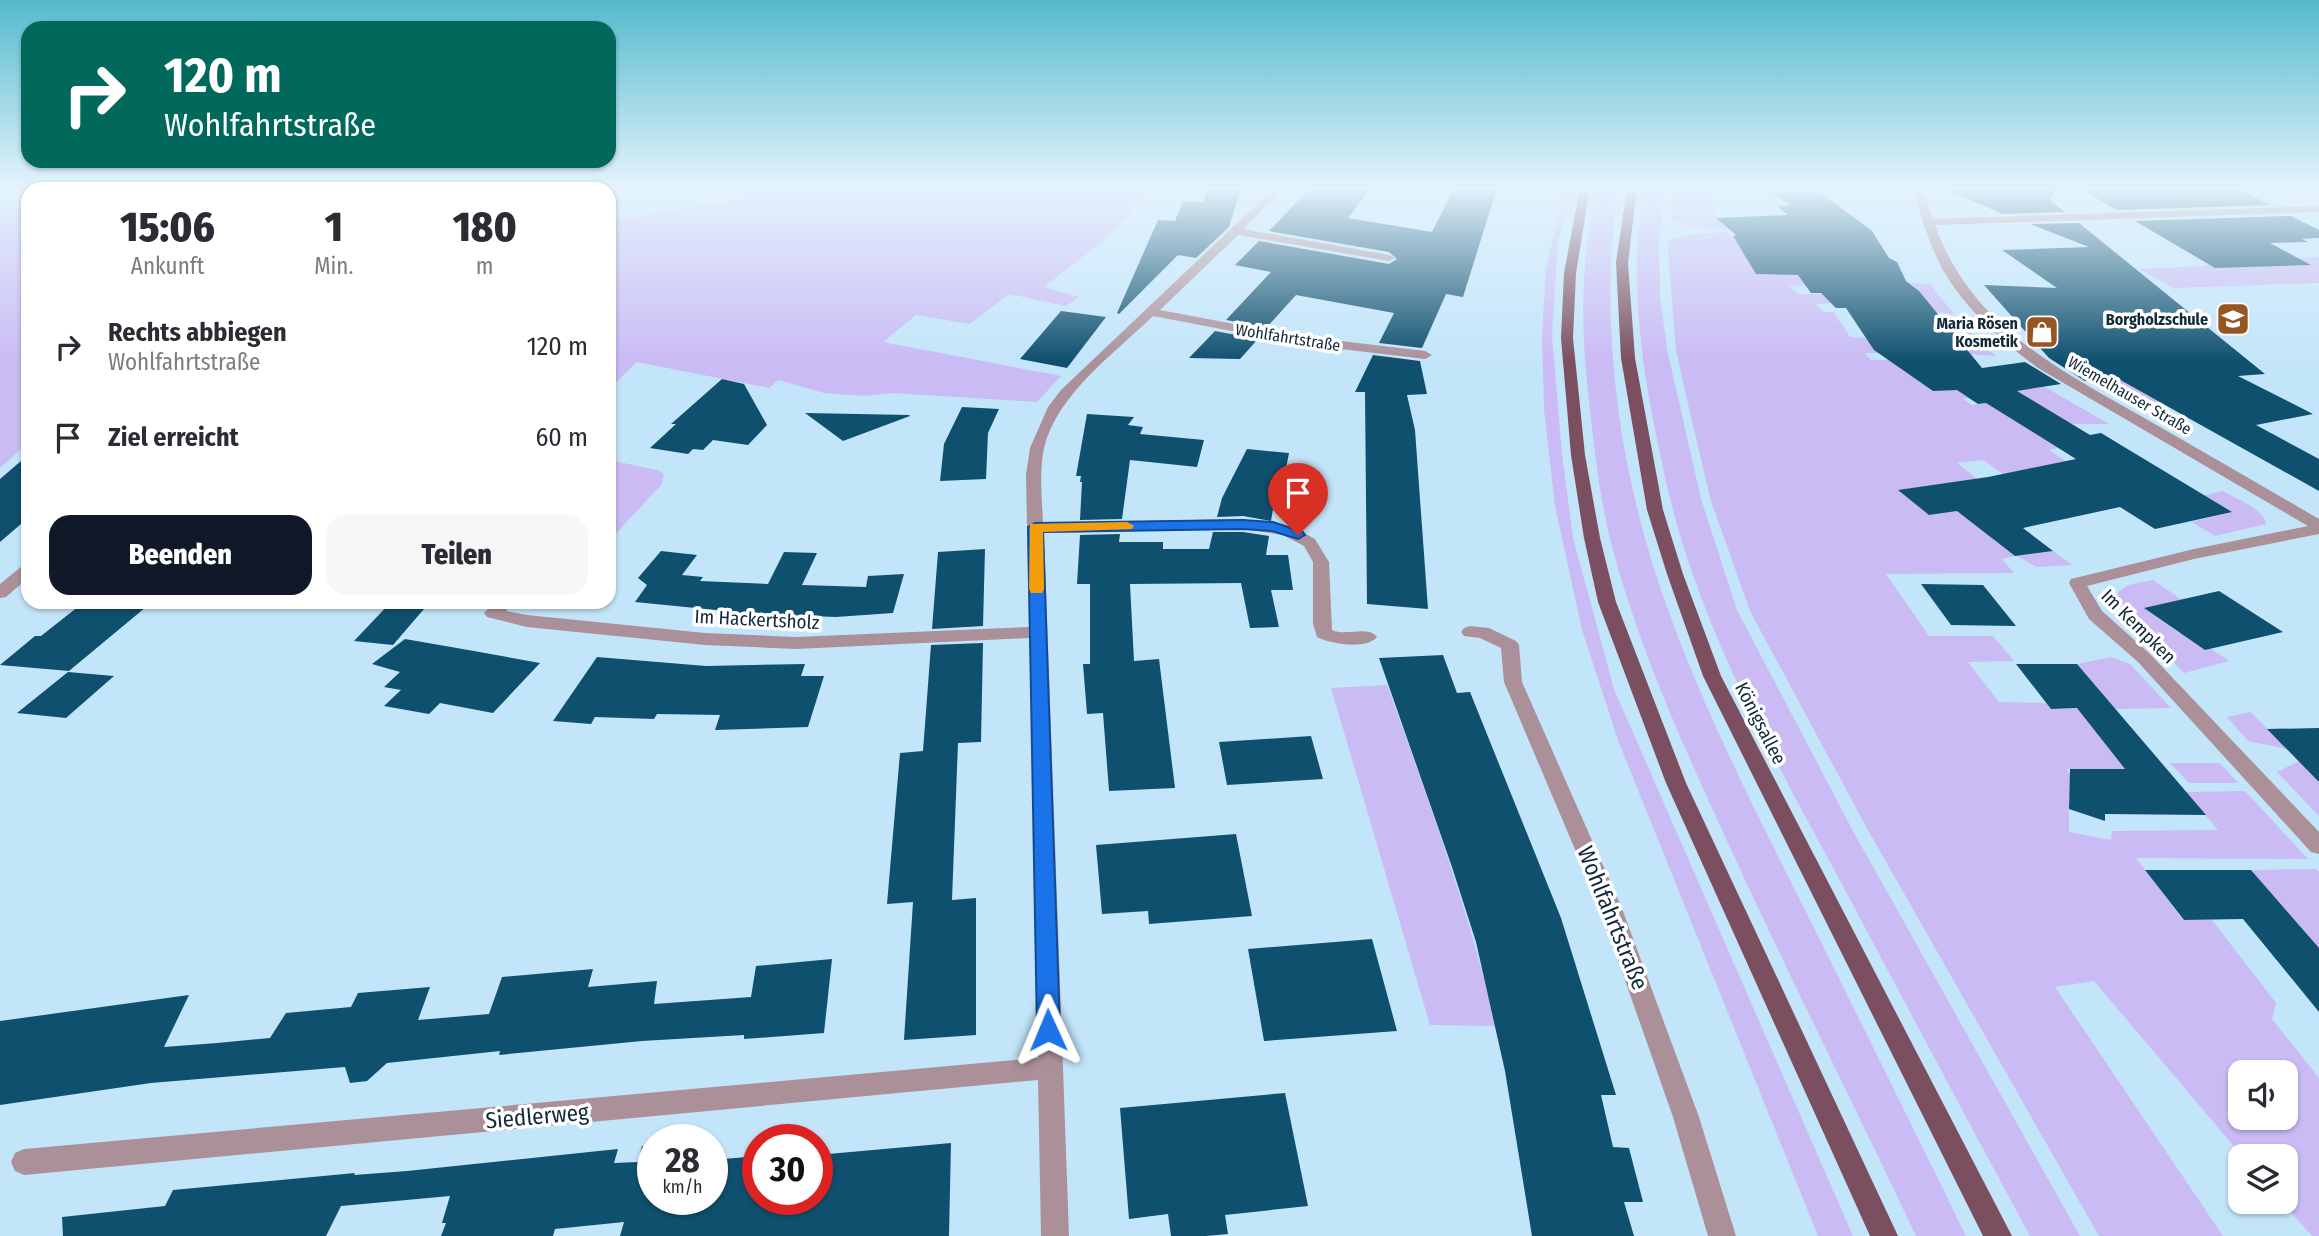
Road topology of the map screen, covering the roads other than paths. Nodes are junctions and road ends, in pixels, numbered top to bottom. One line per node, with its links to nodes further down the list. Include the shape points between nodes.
1 (1221, 246): 7 (street)
2 (1319, 246): 6 (street)
3 (1575, 246): 22 (main road, via 1567,338 1578,455 1607,602 1676,783)
4 (1624, 246): 23 (main road, Königsallee, via 1628,358 1655,510 1712,676)
5 (1938, 246): 10 (street, Wiemelhauser Straße, via 1970,298 2021,349)
6 (1389, 258)
7 (1151, 312): 8 (street, Wohlfahrtstraße, via 1298,340); 9 (street, via 1066,393 1048,419 1037,448)
8 (1426, 355)
9 (1035, 527): 14 (street); 16 (street, via 1243,524 1298,535 1314,548 1322,563 1323,633 1335,639)
10 (2319, 528): 17 (street, Im Kempken, via 2077,583 2080,597 2144,658)
11 (21, 576): 12 (street)
12 (0, 593)
13 (497, 609): 14 (street, Im Hackertsholz, via 493,613 527,621 705,639 834,643)
14 (1037, 632): 18 (street)
15 (1470, 632): 21 (street, Wohlfahrtstraße, via 1483,632 1510,645 1513,682 1615,918 1686,1116)
16 (1368, 637)
17 (2319, 846)
18 (1050, 1068): 19 (street, Siedlerweg); 20 (street)
19 (24, 1162)
20 (1055, 1236)
21 (1722, 1236)
22 (1884, 1236)
23 (1998, 1236)

